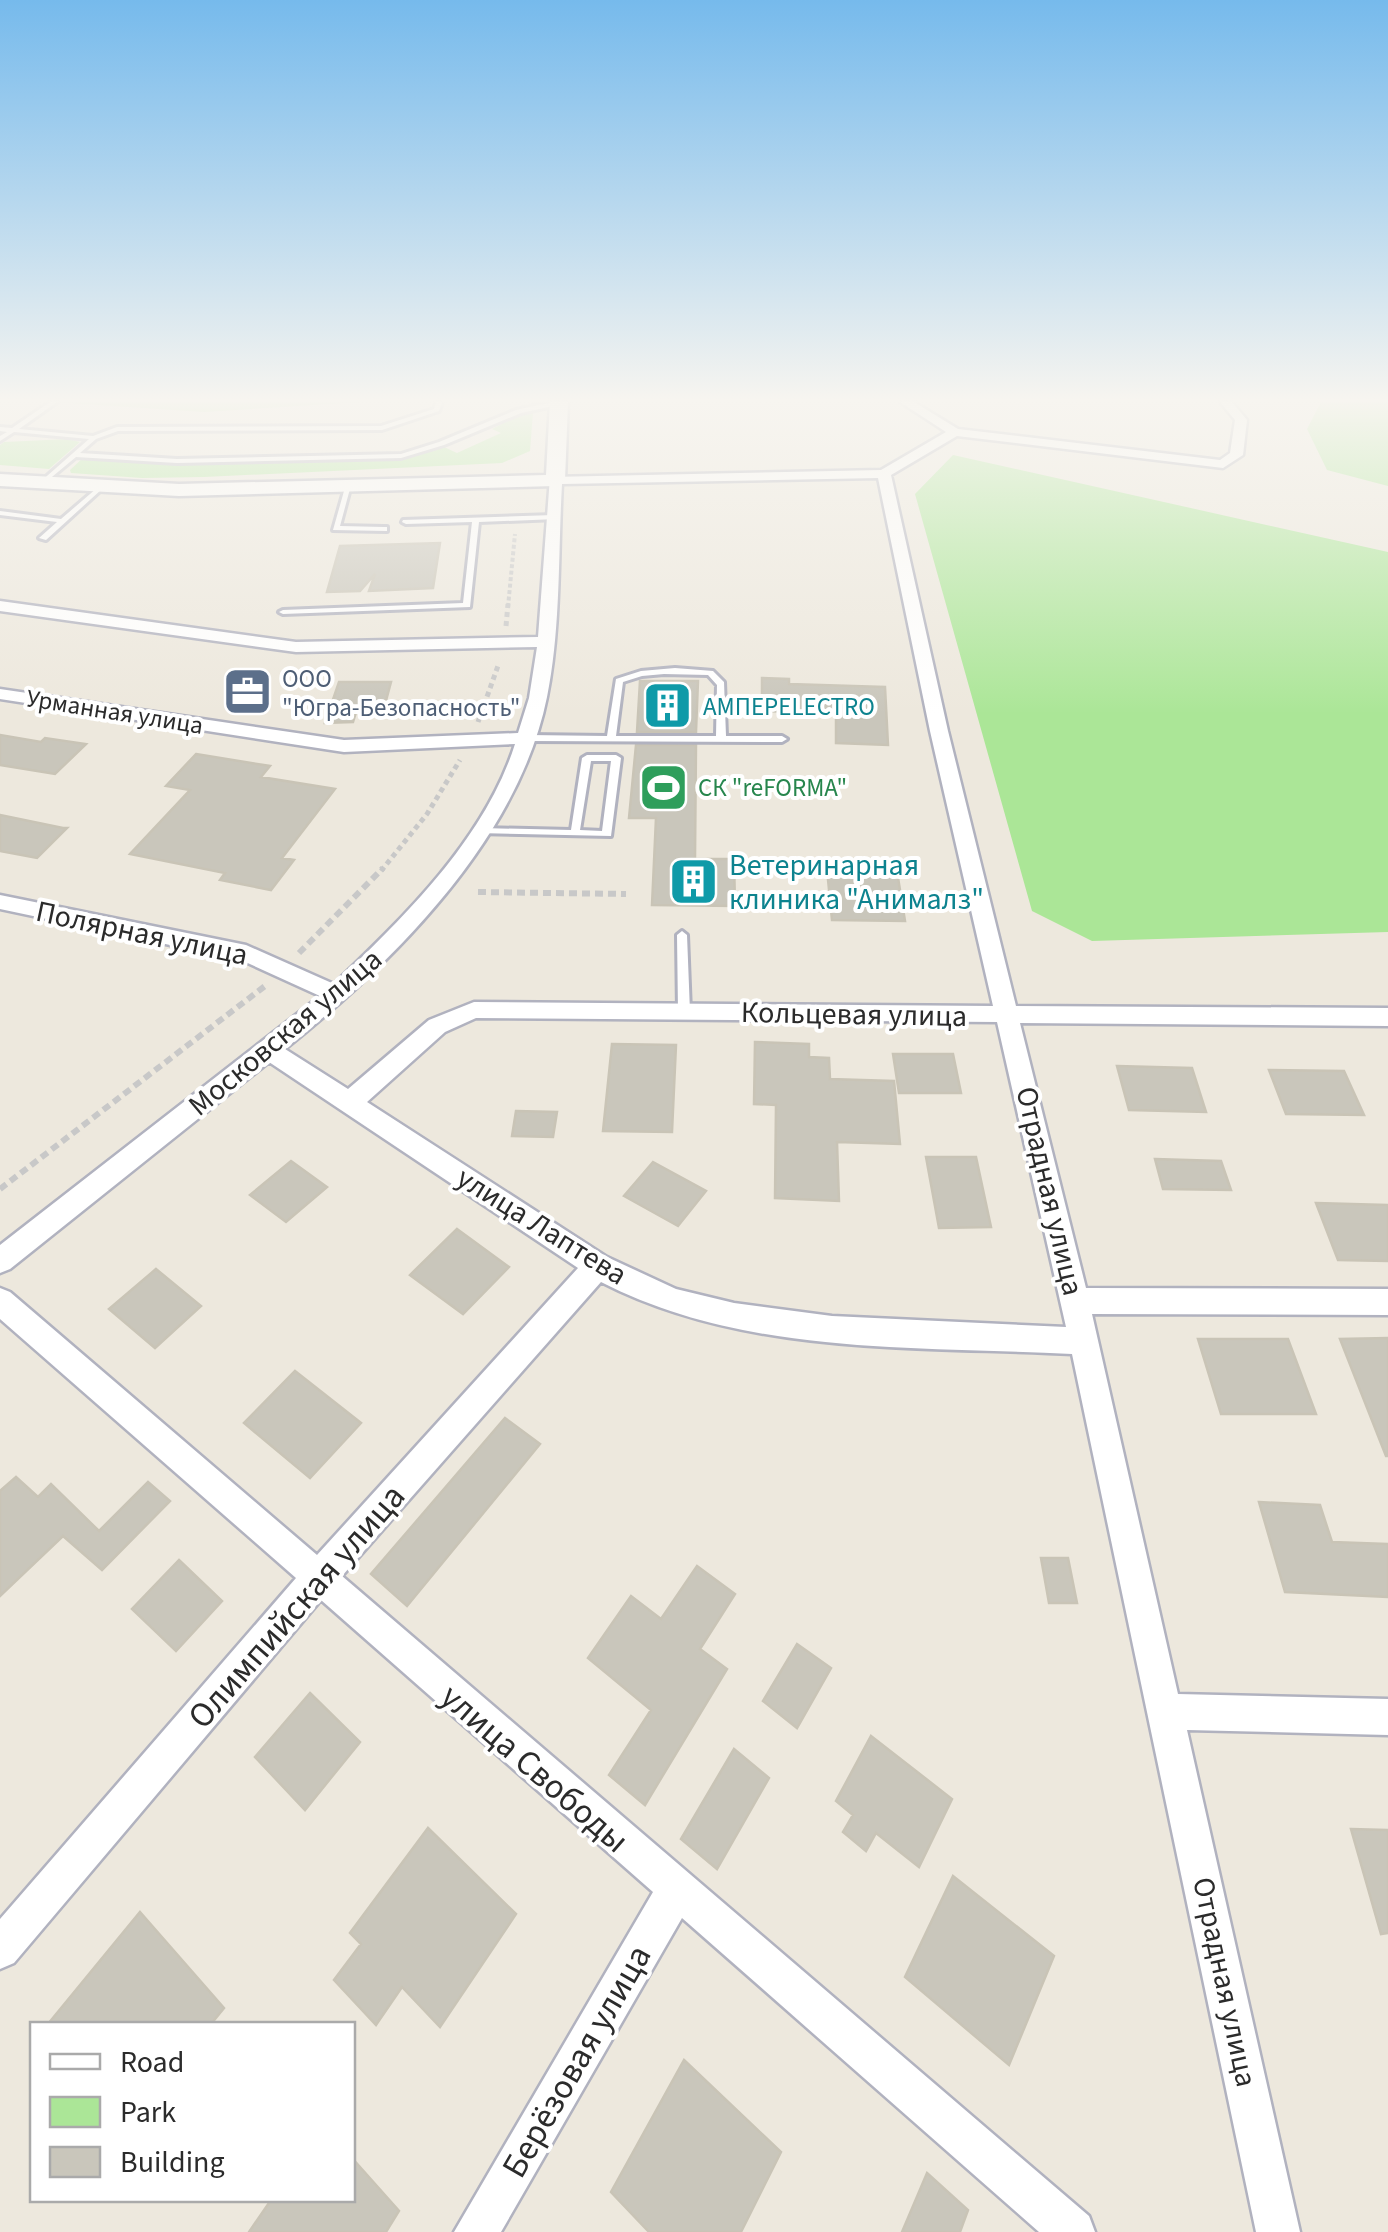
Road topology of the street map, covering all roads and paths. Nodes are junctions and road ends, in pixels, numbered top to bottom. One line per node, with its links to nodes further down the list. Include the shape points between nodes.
1 (80, 506): 9 (lane)
2 (342, 506): 11 (lane, via 336,528)
3 (554, 506): 6 (street, Московская улица)
4 (891, 506): 32 (street, Отрадная улица)
5 (0, 513): 9 (lane)
6 (554, 517): 7 (lane); 15 (street, Московская улица)
7 (517, 519): 8 (lane); 16 (path)
8 (476, 520): 10 (lane); 14 (lane, via 467,605)
9 (63, 521): 12 (lane)
10 (406, 522)
11 (384, 529)
12 (43, 538)
13 (0, 606): 16 (street, via 296,647)
14 (282, 612)
15 (546, 642): 16 (street); 18 (street, Московская улица)
16 (504, 643): 22 (path)
17 (0, 694): 22 (street, Урманная улица, via 344,746)
18 (528, 738): 19 (lane); 22 (street, Урманная улица); 23 (street, Московская улица)
19 (611, 738): 20 (lane); 20 (lane, via 619,681 640,672 680,670 710,672 721,684)
20 (721, 738): 21 (lane)
21 (782, 739)
22 (469, 741): 29 (path, via 418,827)
23 (481, 831): 24 (lane); 30 (street, Московская улица, via 394,940)
24 (575, 833): 24 (lane, via 587,758 616,758 607,834)
25 (478, 892): 26 (path)
26 (626, 894)
27 (0, 902): 29 (street, Полярная улица, via 206,942)
28 (682, 935): 31 (lane)
29 (284, 968): 30 (street, Полярная улица); 36 (path)
30 (337, 995): 34 (street, Московская улица)
31 (684, 1012): 32 (street, Кольцевая улица); 35 (street, Кольцевая улица, via 474,1010 437,1026)
32 (1010, 1015): 33 (street, Кольцевая улица); 40 (street, Отрадная улица)
33 (1388, 1017)
34 (269, 1050): 35 (street, улица Лаптева); 37 (street, Московская улица)
35 (351, 1102): 38 (street, улица Лаптева)
36 (0, 1189)
37 (0, 1261)
38 (596, 1266): 42 (street, улица Лаптева, via 648,1291 738,1316); 43 (street, Олимпийская улица)
39 (0, 1301): 43 (street, улица Свободы)
40 (1075, 1301): 41 (street); 42 (street, Отрадная улица)
41 (1388, 1302)
42 (1082, 1342): 44 (street, Отрадная улица)
43 (317, 1579): 46 (street, улица Свободы); 47 (street, Олимпийская улица)
44 (1166, 1712): 45 (street); 50 (street, Отрадная улица)
45 (1388, 1717)
46 (676, 1890): 48 (street, Берёзовая улица); 49 (street, улица Свободы)
47 (0, 1950)
48 (476, 2232)
49 (1074, 2232)
50 (1278, 2232)

